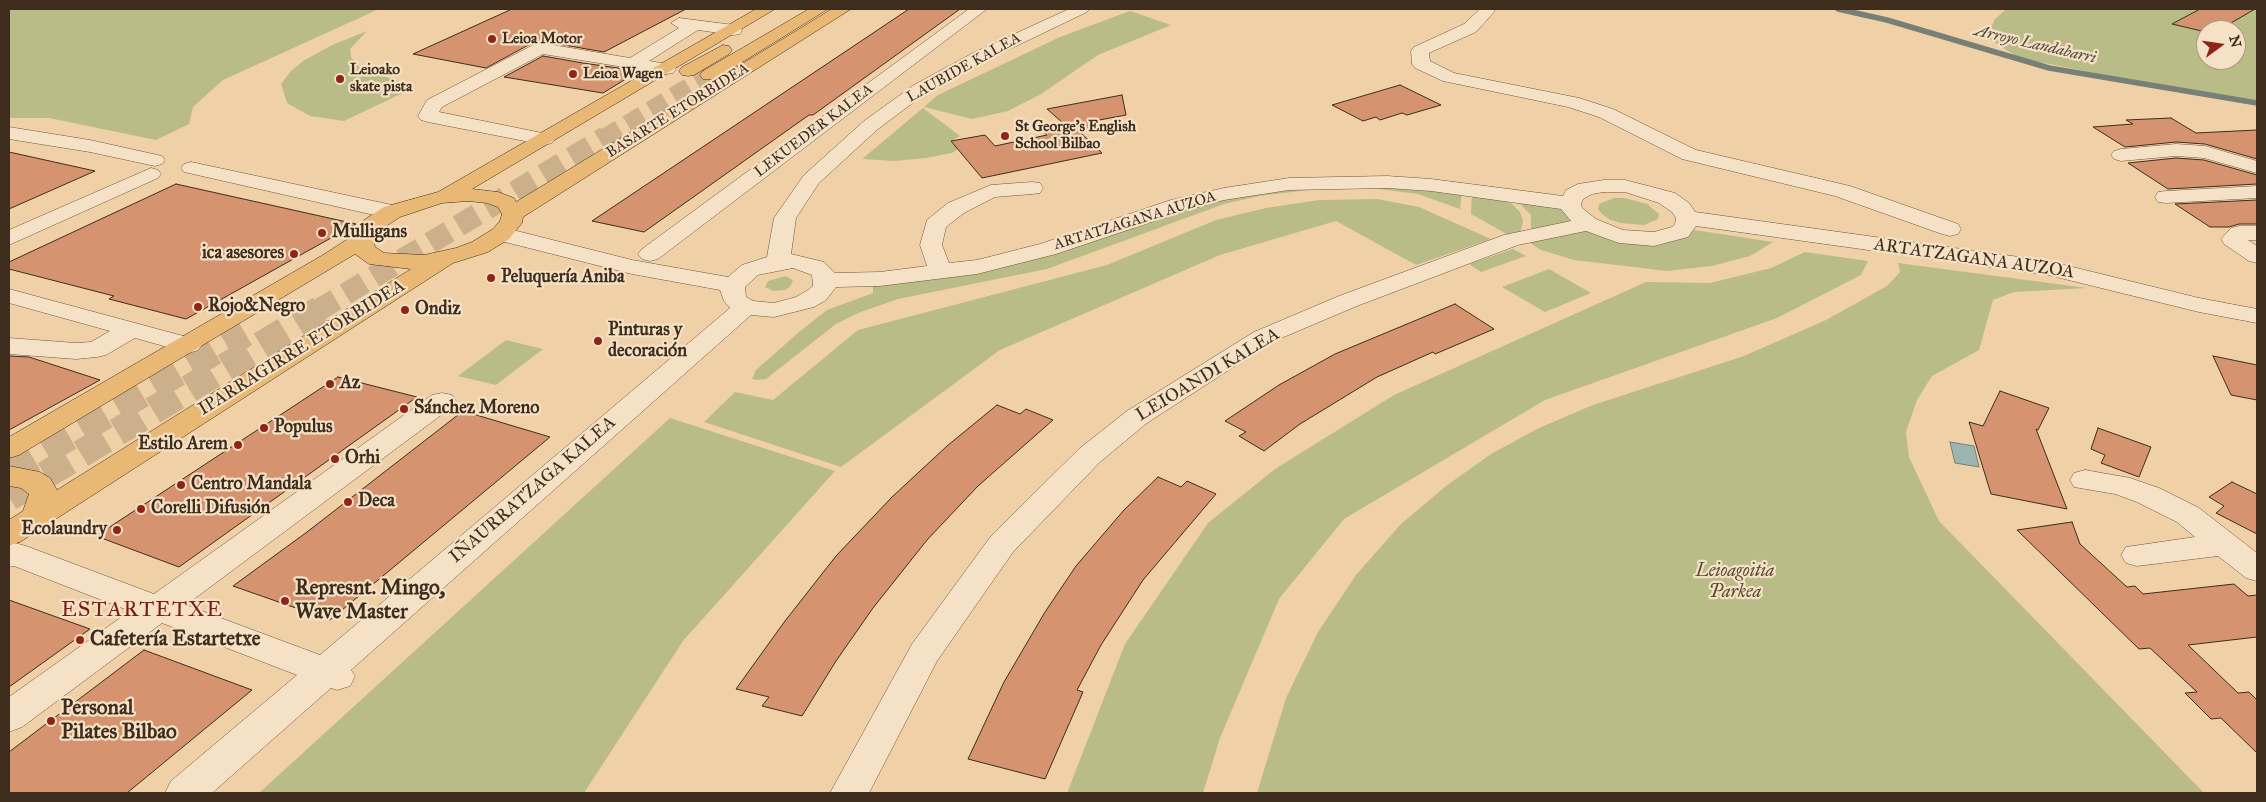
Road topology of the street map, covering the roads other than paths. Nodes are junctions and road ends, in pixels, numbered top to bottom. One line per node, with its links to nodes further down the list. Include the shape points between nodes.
1 (767, 9): 8 (main road)
2 (793, 9): 11 (main road)
3 (820, 9): 12 (main road)
4 (843, 9): 24 (main road, BASARTE ETORBIDEA)
5 (979, 9): 33 (street, LEKUEDER KALEA)
6 (1081, 9): 36 (street, LAUBIDE KALEA, via 920,89 871,125 811,179 785,218)
7 (1484, 9): 27 (street, via 1487,11 1470,28 1420,51 1421,64 1449,77 1580,104 1606,113 1689,155 1842,191)
8 (734, 30): 9 (street, via 687,24); 10 (main road)
9 (632, 63): 10 (street); 14 (street, via 541,48 434,104 428,116)
10 (666, 69): 14 (main road)
11 (688, 71)
12 (709, 75)
13 (9, 133): 16 (street)
14 (545, 139): 21 (main road)
15 (2121, 155): 17 (street, via 2176,150 2205,152)
16 (170, 162): 23 (street); 31 (street)
17 (2257, 167)
18 (1032, 188): 37 (street, via 991,191 956,208 935,225 931,245)
19 (2257, 192): 22 (street)
20 (1500, 194): 25 (street, ARTATZAGANA AUZOA); 30 (street, via 1510,199 1528,218 1528,228); 37 (street, ARTATZAGANA AUZOA, via 1378,182 1320,182 1261,188 1179,205 1014,258)
21 (442, 197): 23 (main road); 24 (main road, via 490,197 506,203)
22 (2166, 197)
23 (392, 212): 32 (main road, via 372,225)
24 (514, 214): 29 (main road)
25 (1579, 214): 26 (street, ARTATZAGANA AUZOA, via 1619,236 1654,238 1680,232); 26 (street, via 1574,195 1586,189 1625,186 1667,198 1681,208); 30 (street, LEIOANDI KALEA)
26 (1687, 218): 41 (street, ARTATZAGANA AUZOA, via 2048,268)
27 (1950, 229)
28 (2257, 233): 34 (street, via 2239,233 2232,239)
29 (501, 234): 35 (main road, via 480,247); 40 (street)
30 (1523, 237): 57 (street, LEIOANDI KALEA, via 1348,300 1263,337 1174,392 1090,455 1002,544 930,645)
31 (9, 238)
32 (362, 240): 35 (main road, via 364,250 377,258 398,262); 43 (main road)
33 (650, 254)
34 (2257, 256)
35 (445, 258): 49 (main road, IPARRAGIRRE ETORBIDEA)
36 (778, 262): 38 (street, IÑAURRATZAGA KALEA, via 793,261 816,267); 40 (street, IÑAURRATZAGA KALEA, via 750,270)
37 (941, 273): 38 (street, ARTATZAGANA AUZOA, via 870,280)
38 (826, 280): 40 (street, via 817,296 790,307 759,310)
39 (9, 296): 42 (street)
40 (740, 296): 54 (street, IÑAURRATZAGA KALEA)
41 (2257, 316)
42 (132, 329): 43 (street); 44 (street, via 97,349 76,351)
43 (189, 345): 46 (main road)
44 (9, 346)
45 (442, 401): 53 (street)
46 (9, 449)
47 (9, 476): 49 (main road, via 29,479 39,485 44,494 42,505)
48 (2085, 480): 50 (street, via 2119,485 2148,495 2188,516)
49 (17, 540): 53 (street)
50 (2226, 544): 51 (street); 52 (street)
51 (2137, 555)
52 (2257, 570)
53 (159, 608): 54 (street); 55 (street)
54 (330, 674): 56 (street, IÑAURRATZAGA KALEA)
55 (9, 717)
56 (185, 793)
57 (849, 793)

